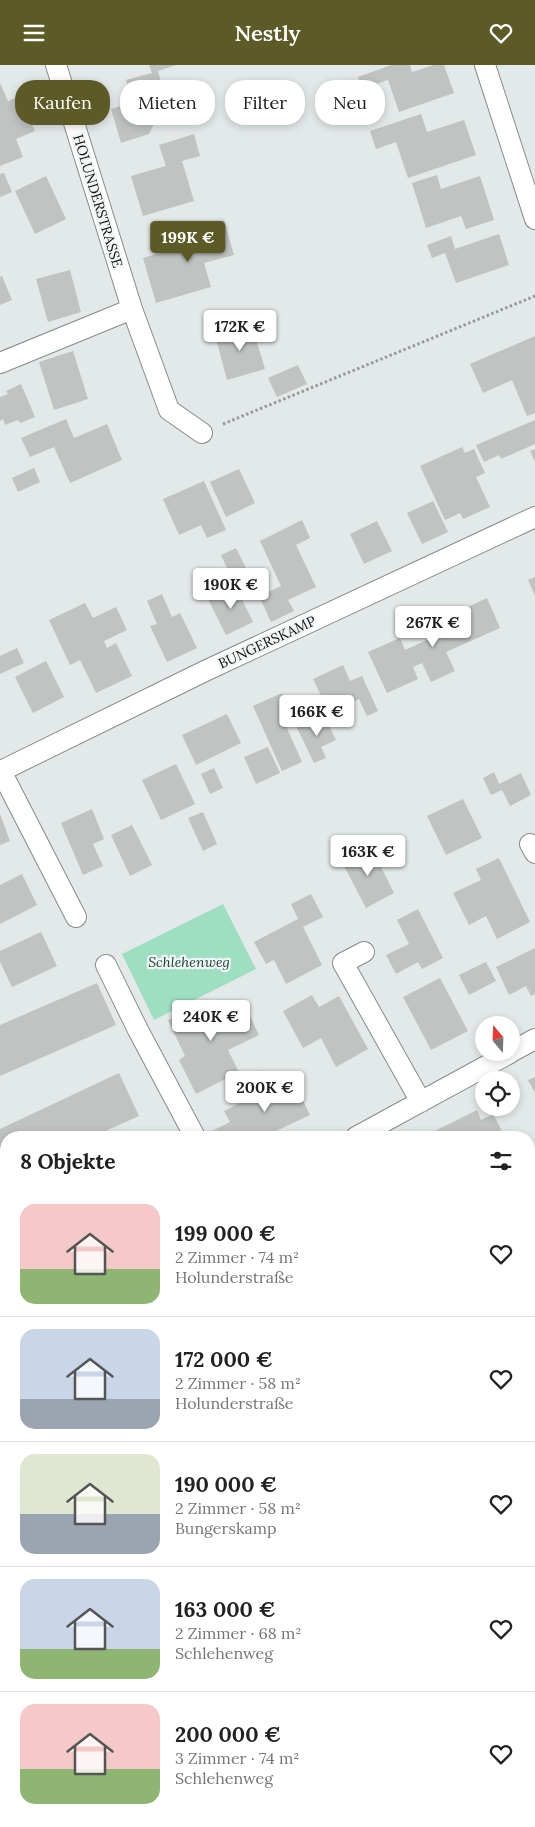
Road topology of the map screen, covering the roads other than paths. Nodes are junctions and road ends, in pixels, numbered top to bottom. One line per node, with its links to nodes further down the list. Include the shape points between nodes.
1 (56, 65): 4 (street, HOLUNDERSTRASSE)
2 (485, 65): 3 (street)
3 (535, 219)
4 (132, 309): 5 (street); 6 (street, HOLUNDERSTRASSE, via 169,410)
5 (0, 363)
6 (202, 433)
7 (535, 517): 8 (street, BUNGERSKAMP)
8 (0, 771): 9 (street, BUNGERSKAMP)
9 (76, 917)
10 (364, 952): 15 (street, via 343,963)
11 (106, 965): 16 (street)
12 (535, 1039): 13 (street)
13 (520, 1047)
14 (495, 1061): 15 (street)
15 (422, 1102): 17 (street)
16 (192, 1131)
17 (367, 1131)

